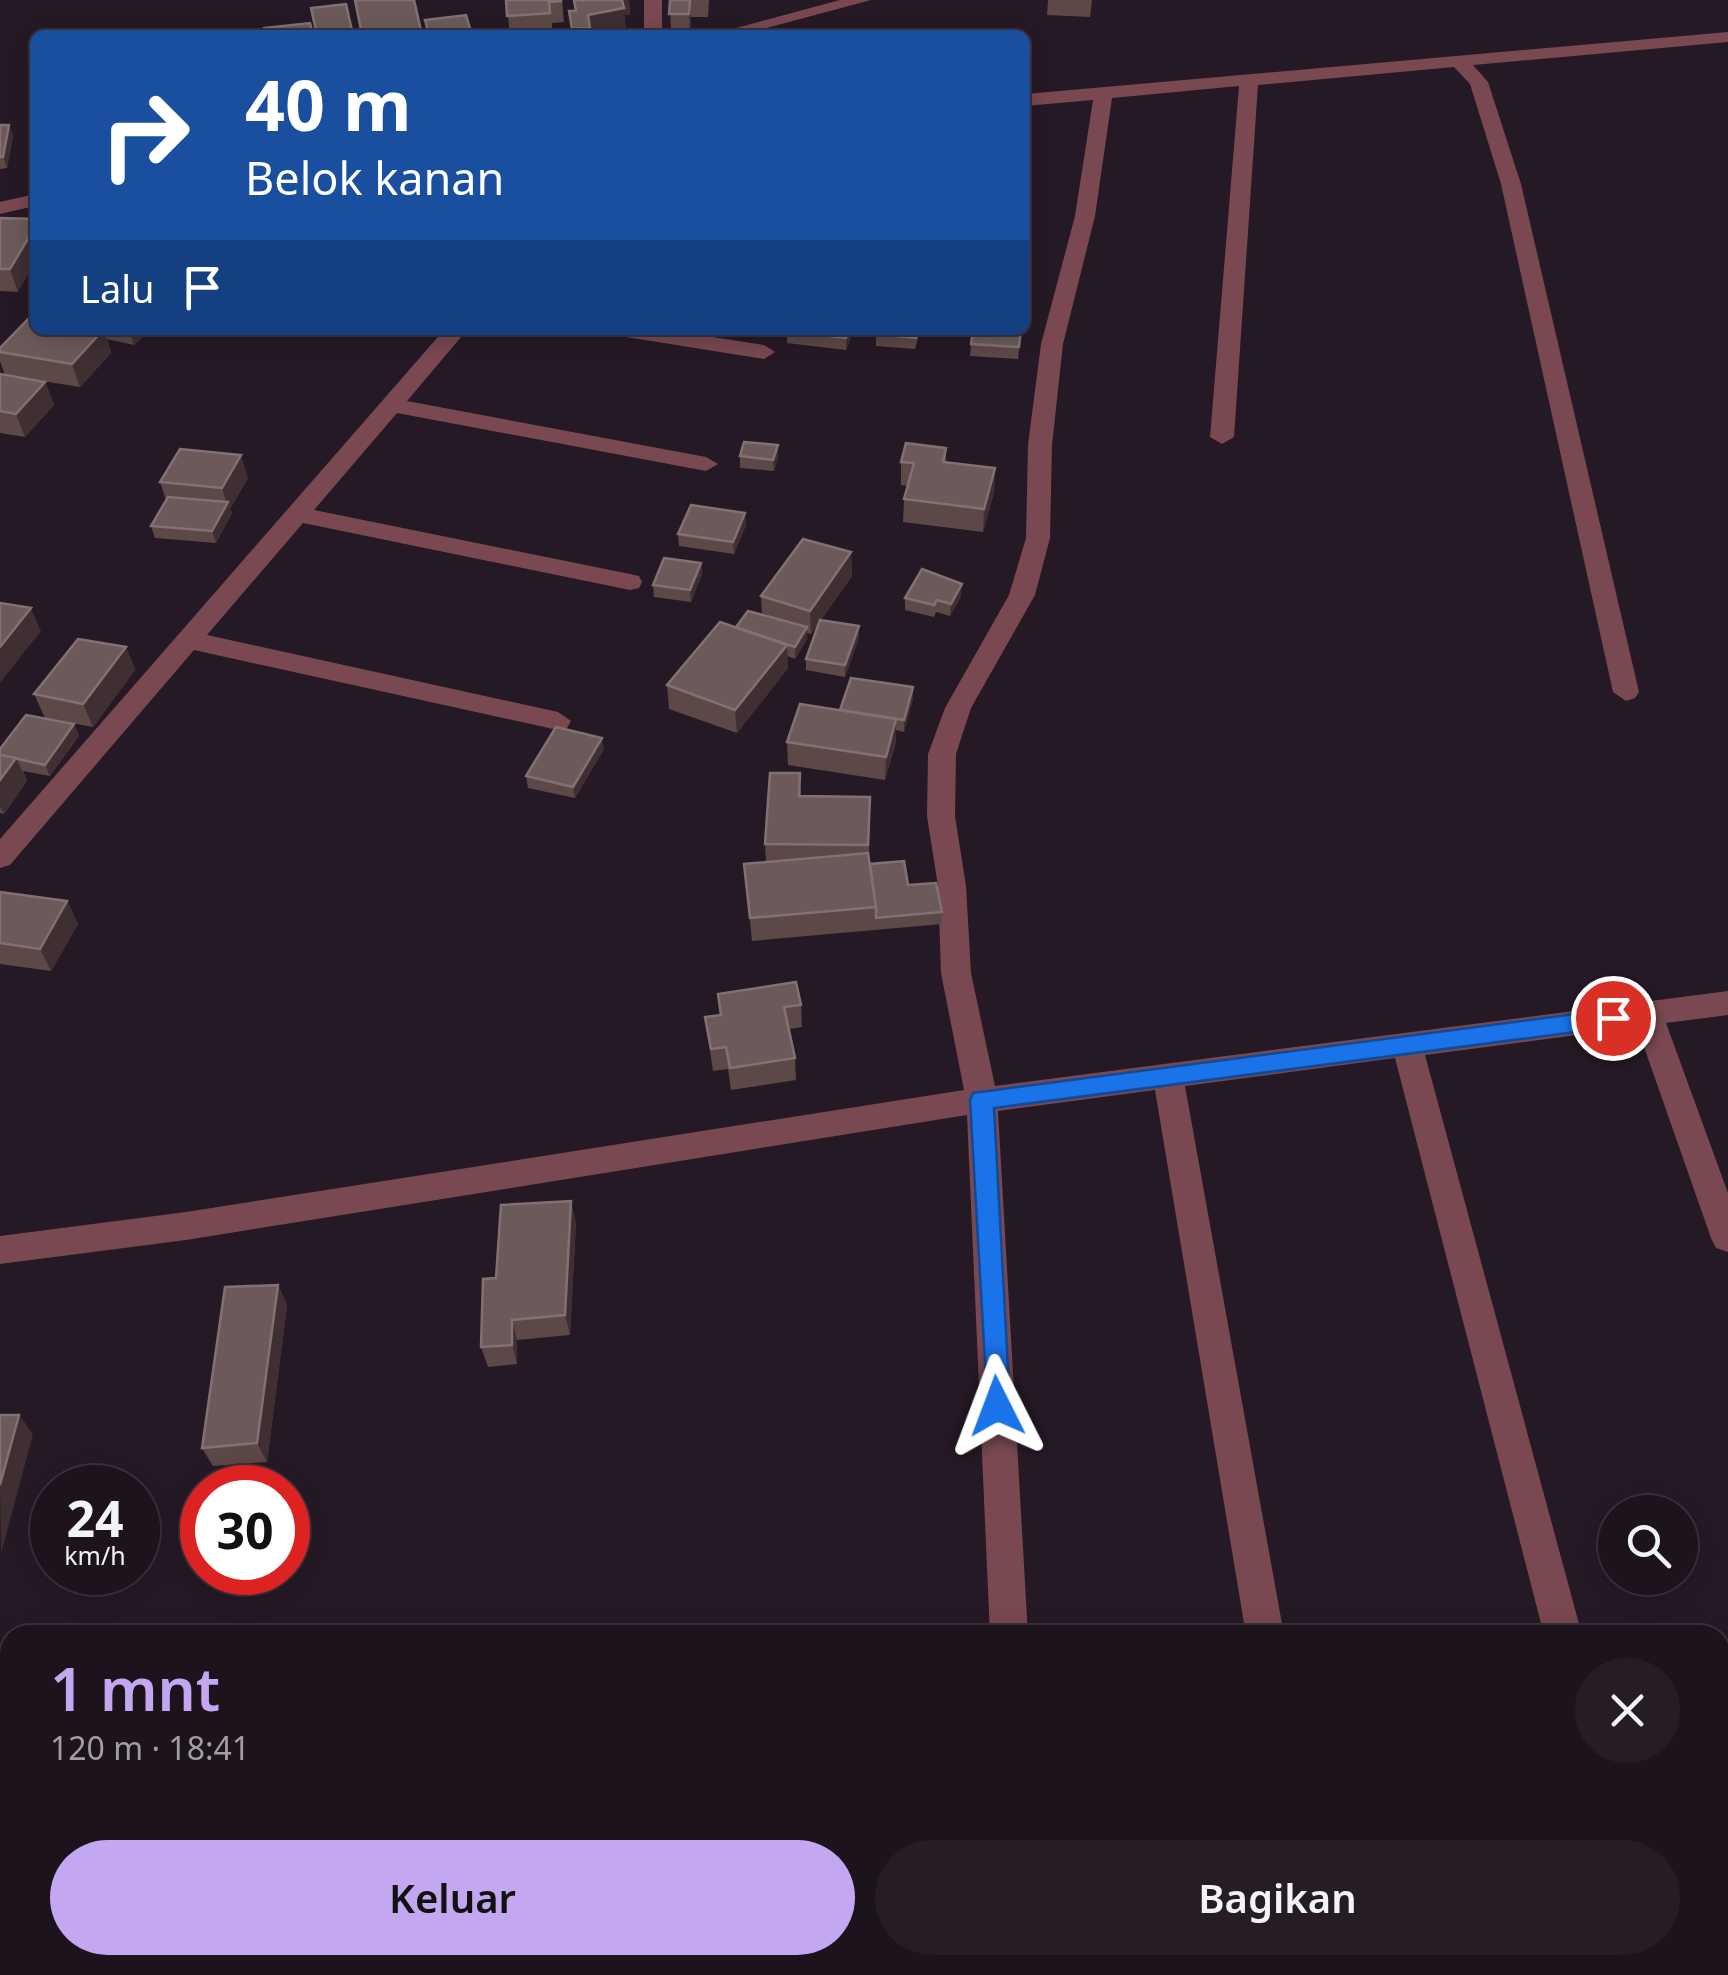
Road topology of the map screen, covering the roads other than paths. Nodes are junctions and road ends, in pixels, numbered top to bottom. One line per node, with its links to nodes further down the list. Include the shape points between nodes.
1 (653, 0): 3 (street)
2 (862, 0): 4 (street)
3 (653, 30)
4 (739, 30)
5 (1728, 37): 6 (street)
6 (1458, 62): 7 (street); 21 (street, via 1479,82 1502,150)
7 (1249, 79): 8 (street); 16 (street)
8 (1104, 90): 9 (street); 28 (street, via 1085,216 1052,344 1038,538 1022,594 958,708 942,754 956,972)
9 (1030, 99)
10 (30, 201): 11 (street)
11 (0, 208)
12 (452, 335): 15 (street)
13 (657, 335): 14 (street)
14 (764, 352)
15 (391, 405): 17 (street); 18 (street)
16 (1222, 438)
17 (706, 464)
18 (298, 514): 19 (street); 20 (street)
19 (630, 582)
20 (188, 640): 22 (street); 23 (street)
21 (1626, 692)
22 (558, 721)
23 (0, 858)
24 (1728, 1003): 25 (street)
25 (1647, 1013): 26 (street); 29 (street)
26 (1407, 1044): 27 (street); 33 (street)
27 (1168, 1076): 28 (street); 32 (street)
28 (982, 1100): 30 (street); 31 (street)
29 (1728, 1238)
30 (0, 1250)
31 (1008, 1625)
32 (1263, 1625)
33 (1560, 1625)

